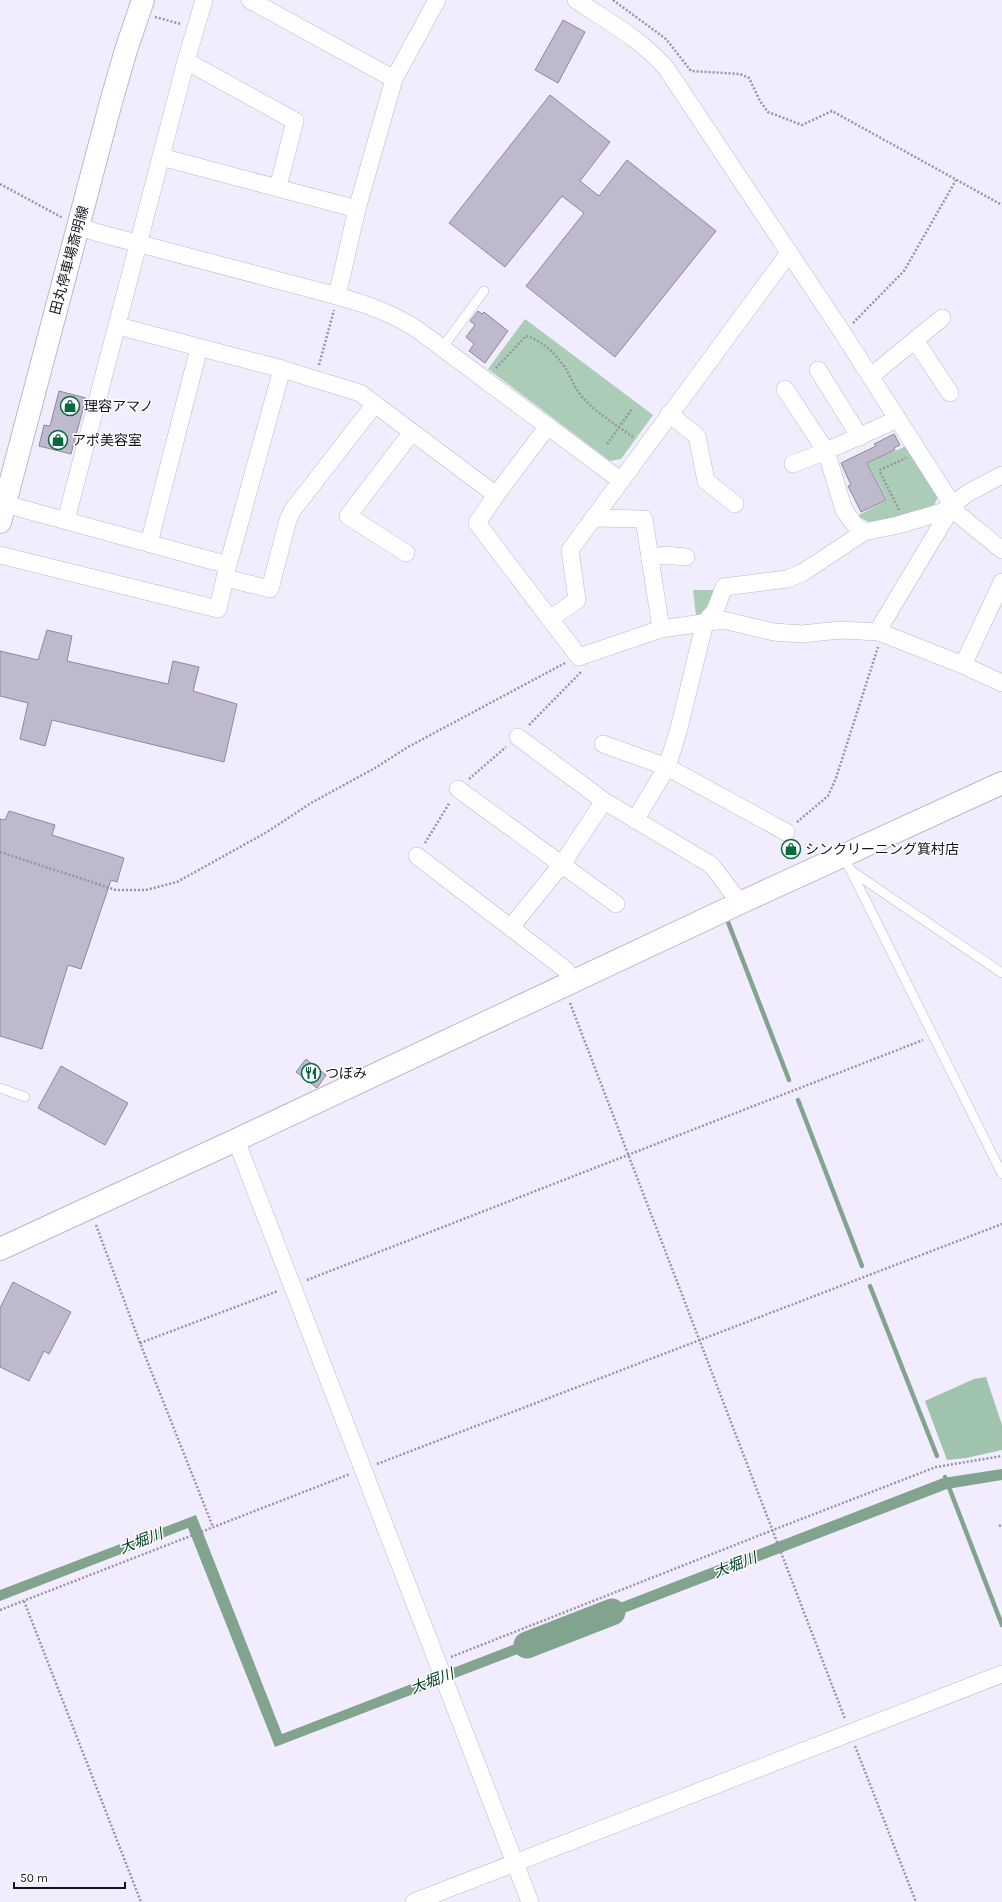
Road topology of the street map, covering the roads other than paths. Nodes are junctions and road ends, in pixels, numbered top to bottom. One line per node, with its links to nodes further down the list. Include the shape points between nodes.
1 (204, 0): 6 (street)
2 (250, 0): 7 (street)
3 (576, 0): 13 (street, via 656,56)
4 (433, 2): 7 (street)
5 (147, 8): 11 (street, 田丸停車場斎明線, via 117,79)
6 (186, 61): 8 (street); 9 (street, via 295,122)
7 (394, 79): 10 (street)
8 (161, 157): 9 (street); 12 (street)
9 (278, 187): 10 (street)
10 (357, 209): 15 (street)
11 (78, 226): 12 (street); 39 (street, 田丸停車場斎明線)
12 (140, 244): 15 (street); 17 (street)
13 (789, 253): 23 (street); 27 (street)
14 (484, 291): 20 (lane)
15 (337, 296): 20 (street, via 374,306 418,330)
16 (942, 318): 18 (street)
17 (118, 326): 19 (street); 41 (street)
18 (915, 340): 23 (street); 25 (street)
19 (199, 348): 21 (street); 43 (street)
20 (442, 348): 29 (street)
21 (282, 369): 26 (street, via 360,393); 49 (street)
22 (818, 370): 31 (street)
23 (871, 376): 28 (street)
24 (785, 389): 32 (street)
25 (950, 393)
26 (375, 404): 30 (street); 49 (street, via 292,511 270,589)
27 (669, 414): 35 (street); 37 (street, via 697,436 706,481)
28 (898, 418): 31 (street); 38 (street, via 912,458)
29 (548, 426): 35 (street); 36 (street)
30 (412, 432): 36 (street); 45 (street, via 348,516)
31 (860, 437): 32 (street)
32 (826, 451): 33 (street); 42 (street, via 844,510 854,524)
33 (793, 464)
34 (1002, 475): 38 (street, via 968,493)
35 (620, 480): 40 (street)
36 (496, 495): 51 (street, via 477,523)
37 (735, 504)
38 (953, 505): 42 (street, via 933,516 899,518); 44 (street, via 966,521); 54 (street)
39 (2, 513): 41 (street)
40 (593, 518): 48 (street, via 644,519); 51 (street, via 570,550 577,600)
41 (66, 520): 43 (street)
42 (864, 532): 52 (street, via 802,573 787,579 724,587 715,611)
43 (149, 542): 49 (street)
44 (1002, 550)
45 (406, 552)
46 (0, 555): 49 (street, via 218,609)
47 (686, 556): 48 (street, via 664,555)
48 (650, 558): 53 (street)
49 (227, 572)
50 (1002, 582): 55 (street)
51 (550, 619): 53 (street, via 579,657)
52 (705, 622): 53 (street); 54 (street, via 723,620 774,632 802,634 840,630); 59 (street)
53 (661, 629)
54 (879, 632): 55 (street)
55 (963, 665): 56 (street)
56 (1002, 683)
57 (518, 736): 62 (street)
58 (603, 744): 59 (street)
59 (667, 767): 63 (street); 64 (street)
60 (1002, 783): 67 (street)
61 (458, 789): 66 (street)
62 (604, 801): 63 (street); 66 (street)
63 (635, 820): 68 (street, via 708,863)
64 (786, 832)
65 (417, 856): 70 (street)
66 (562, 864): 69 (street); 70 (street)
67 (848, 864): 68 (street); 71 (lane); 76 (lane)
68 (740, 903): 72 (street)
69 (616, 904)
70 (511, 928): 72 (street, via 566,970)
71 (1002, 973)
72 (568, 985): 75 (street)
73 (0, 1088): 74 (lane)
74 (25, 1097)
75 (236, 1140): 77 (street); 79 (street, via 359,1471)
76 (1002, 1174)
77 (0, 1249)
78 (1002, 1674): 79 (street)
79 (515, 1863): 80 (street); 81 (street)
80 (414, 1902)
81 (530, 1902)

